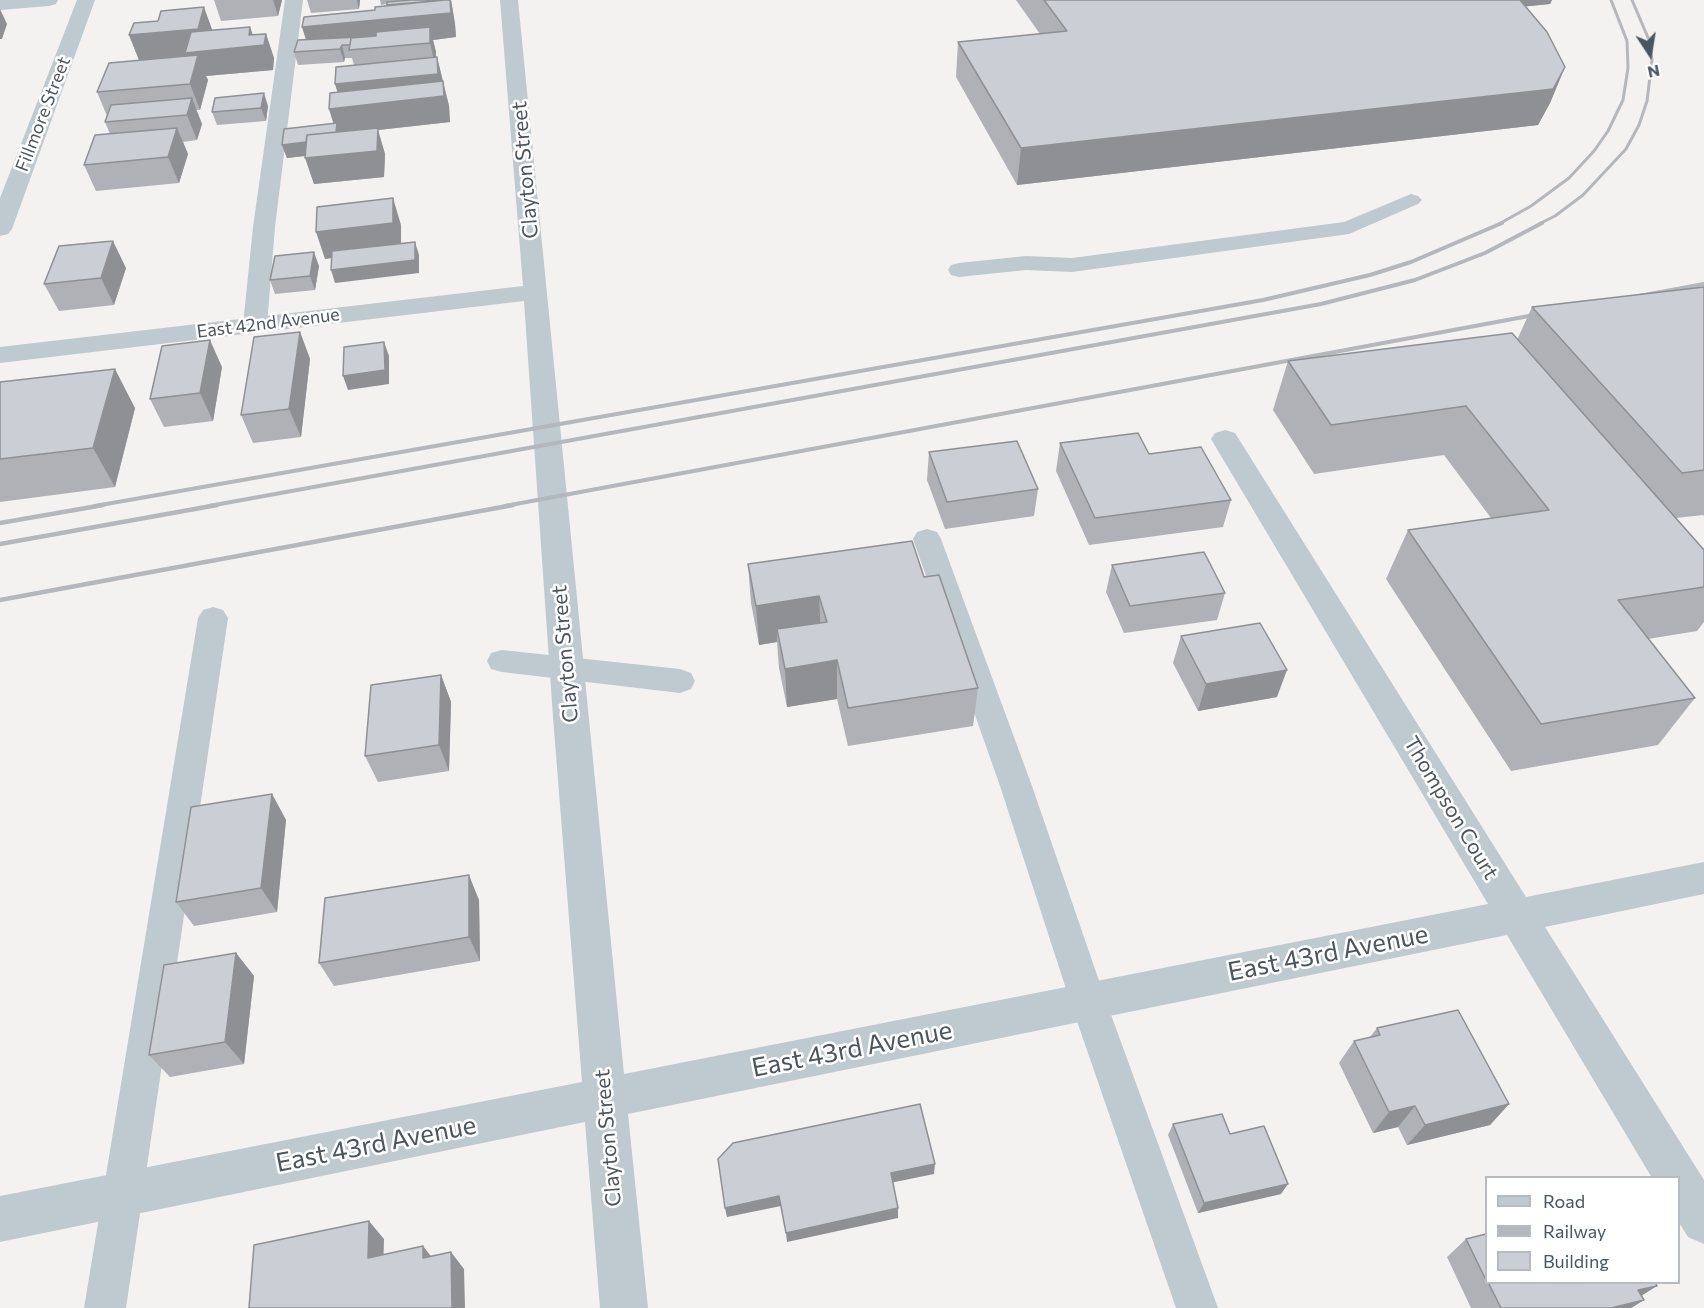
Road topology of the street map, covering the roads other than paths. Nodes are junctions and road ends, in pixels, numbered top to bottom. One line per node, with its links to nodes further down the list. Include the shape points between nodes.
1 (50, 0): 5 (street)
2 (86, 0): 7 (street, Fillmore Street)
3 (294, 0): 10 (lane)
4 (509, 0): 9 (street, Clayton Street)
5 (0, 4)
6 (1411, 200): 8 (lane, via 1349,228 1072,265 1026,262)
7 (0, 229)
8 (959, 270)
9 (536, 292): 10 (street, East 42nd Avenue); 16 (street, Clayton Street)
10 (255, 325): 11 (street, East 42nd Avenue)
11 (0, 355)
12 (1225, 439): 19 (street, Thompson Court)
13 (927, 539): 20 (lane)
14 (213, 618): 24 (lane)
15 (502, 661): 16 (lane)
16 (566, 667): 17 (lane); 21 (street, Clayton Street)
17 (680, 681)
18 (1704, 878): 19 (street, East 43rd Avenue)
19 (1517, 915): 20 (street, East 43rd Avenue); 22 (street, Thompson Court)
20 (1088, 1001): 21 (street, East 43rd Avenue); 29 (lane)
21 (604, 1099): 24 (street, East 43rd Avenue); 28 (street, Clayton Street)
22 (1677, 1176)
23 (1680, 1181): 26 (street, Thompson Court)
24 (123, 1194): 25 (street, East 43rd Avenue); 27 (lane)
25 (0, 1219)
26 (1704, 1221)
27 (105, 1308)
28 (624, 1308)
29 (1197, 1308)

